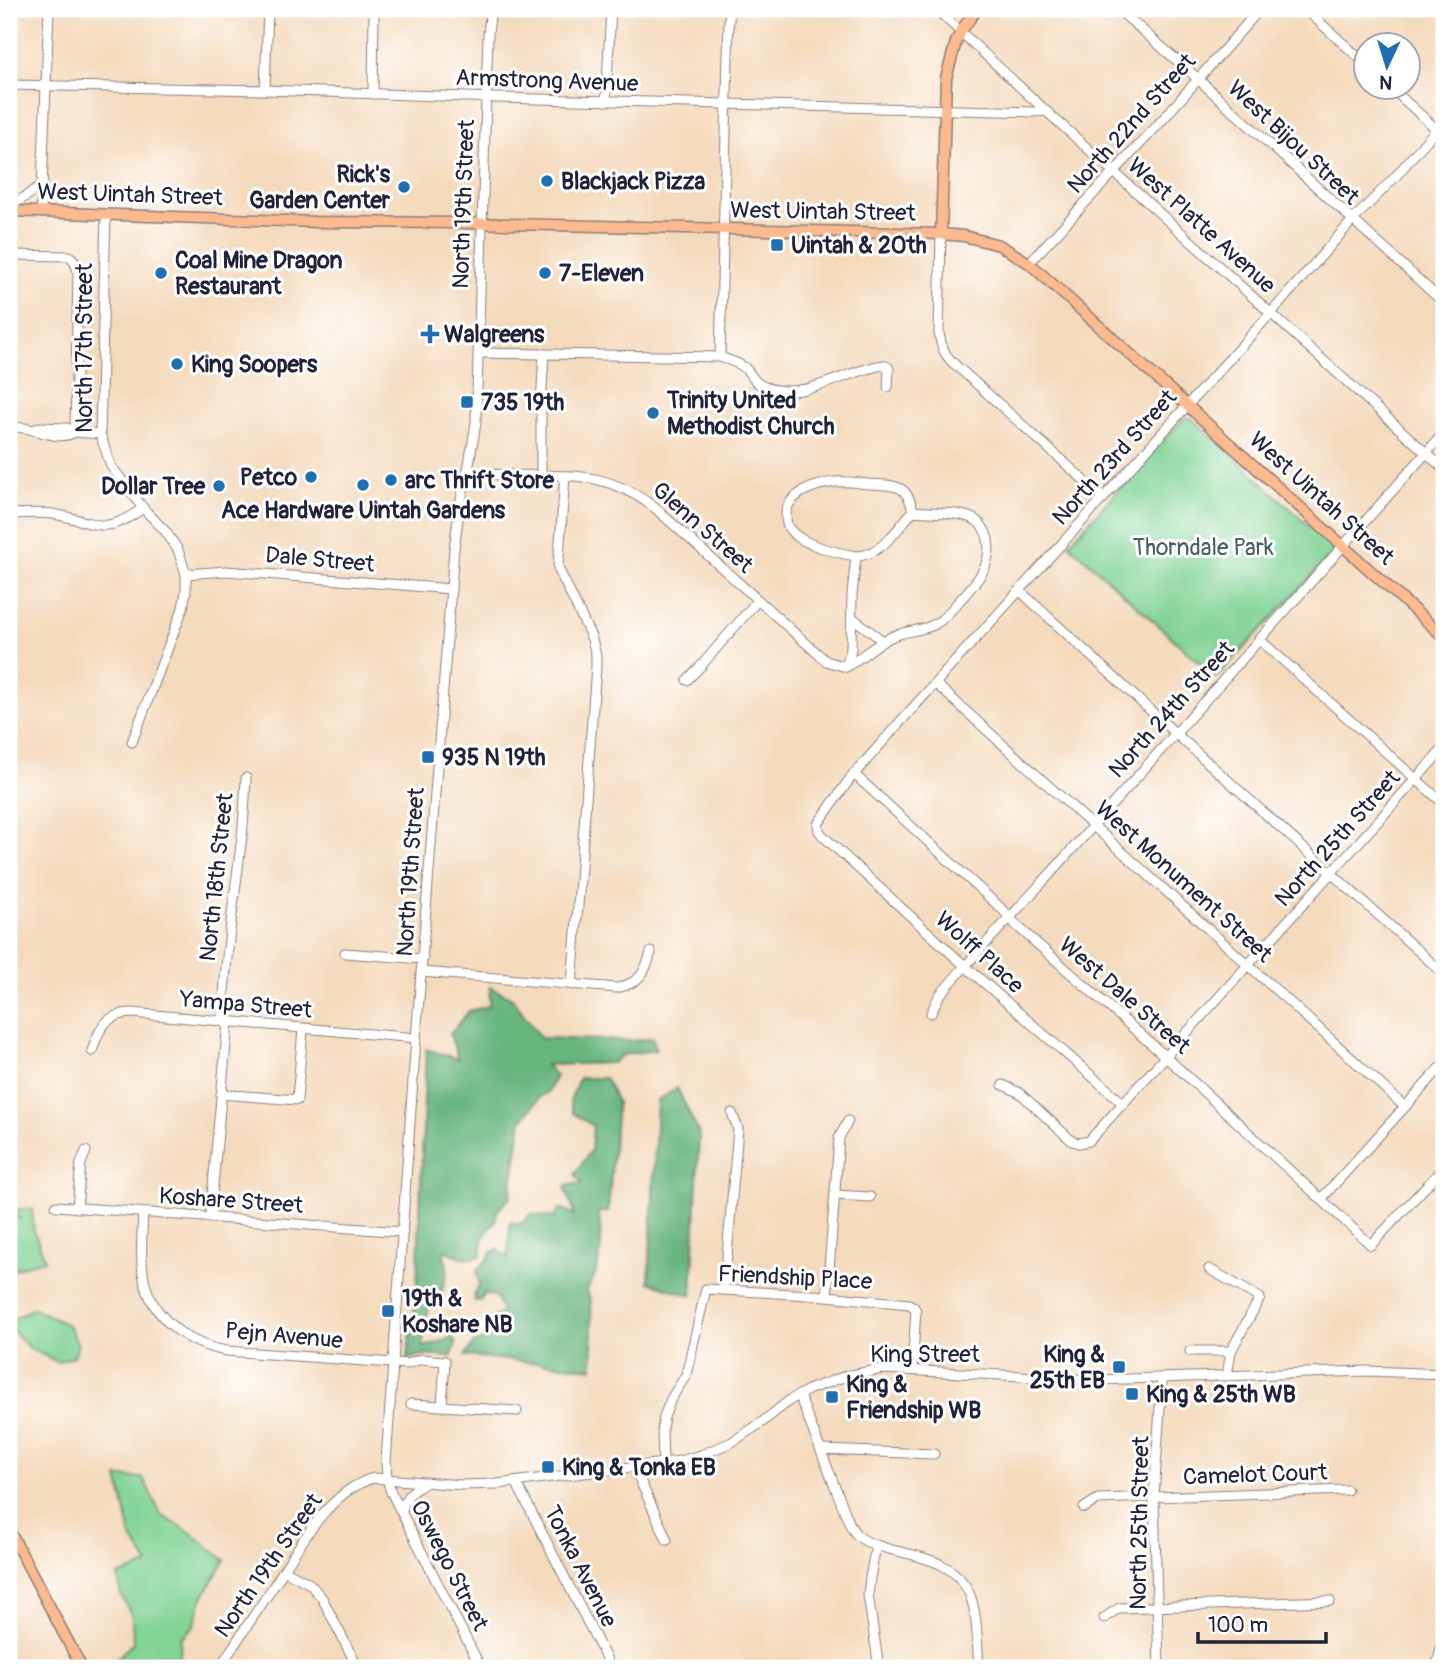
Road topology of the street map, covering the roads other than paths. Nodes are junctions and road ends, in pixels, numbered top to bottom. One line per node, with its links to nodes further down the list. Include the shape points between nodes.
1 (49, 9): 16 (street)
2 (268, 9): 17 (street)
3 (374, 9): 18 (street)
4 (494, 9): 19 (street, North 19th Street, via 489,23)
5 (611, 9): 20 (street)
6 (732, 9): 22 (street)
7 (936, 9): 12 (street, West Platte Avenue)
8 (977, 9): 12 (main road)
9 (1118, 9): 14 (street, West Bijou Street)
10 (1260, 9): 14 (street, North 22nd Street)
11 (1305, 9): 13 (street)
12 (961, 31): 23 (main road, via 947,71); 24 (street, West Platte Avenue)
13 (1352, 51)
14 (1197, 78): 27 (street, North 22nd Street); 32 (street, West Bijou Street)
15 (9, 85): 16 (street, Armstrong Avenue)
16 (46, 86): 17 (street, Armstrong Avenue); 28 (street)
17 (265, 90): 18 (street, Armstrong Avenue)
18 (373, 94): 19 (street, Armstrong Avenue)
19 (485, 98): 20 (street, Armstrong Avenue); 33 (street, North 19th Street)
20 (606, 101): 22 (street, Armstrong Avenue)
21 (1407, 102): 26 (street)
22 (727, 104): 23 (street, Armstrong Avenue); 34 (street)
23 (945, 110): 24 (street, Armstrong Avenue); 35 (main road)
24 (1046, 111): 27 (street, West Platte Avenue)
25 (1444, 120): 26 (street, North 23rd Street)
26 (1441, 132): 32 (street, North 23rd Street)
27 (1114, 172): 37 (street, North 22nd Street); 39 (street, West Platte Avenue)
28 (43, 184): 29 (street); 30 (street)
29 (9, 208): 30 (main road, West Uintah Street)
30 (41, 212): 31 (main road, West Uintah Street)
31 (106, 215): 33 (main road, West Uintah Street); 48 (street, North 17th Street)
32 (1352, 221): 38 (street, West Bijou Street); 39 (street, North 23rd Street)
33 (482, 223): 34 (main road, West Uintah Street); 40 (street, North 19th Street)
34 (724, 230): 35 (main road, West Uintah Street); 42 (street)
35 (941, 234): 37 (main road, West Uintah Street, via 999,245); 54 (street, via 942,348)
36 (9, 255): 46 (street, via 73,258 78,272)
37 (1029, 263): 44 (main road, West Uintah Street)
38 (1444, 303)
39 (1270, 313): 44 (street, North 23rd Street); 49 (street, West Platte Avenue)
40 (479, 353): 41 (street); 51 (street, North 19th Street, via 476,423)
41 (544, 354): 42 (street); 52 (street)
42 (720, 357): 43 (street, via 743,366 755,381 774,389 810,388 883,365 889,369)
43 (888, 387)
44 (1187, 404): 54 (street, North 23rd Street); 58 (main road, West Uintah Street)
45 (9, 426): 46 (street)
46 (75, 432): 48 (street)
47 (1444, 433): 49 (street, North 24th Street)
48 (100, 434): 55 (street, North 17th Street, via 111,466)
49 (1426, 453): 50 (street, West Platte Avenue); 58 (street, North 24th Street)
50 (1444, 469)
51 (468, 470): 52 (street, Glenn Street); 61 (street, North 19th Street)
52 (541, 475): 53 (street, Glenn Street)
53 (565, 475): 63 (street, Glenn Street, via 604,480 636,494); 89 (street, via 558,568 596,656)
54 (1104, 498): 62 (street, North 23rd Street)
55 (143, 508): 57 (street, via 121,522 106,525 54,514); 60 (street, North 17th Street, via 178,550)
56 (913, 511): 59 (street, via 882,546); 59 (street, via 905,492 879,485 832,483 791,501 786,519 792,532 815,545); 67 (street, via 978,522 988,538 987,560 978,579 942,620)
57 (9, 514)
58 (1344, 546): 65 (main road, West Uintah Street); 66 (street, North 24th Street)
59 (856, 556): 64 (street)
60 (186, 573): 61 (street, Dale Street, via 226,571); 72 (street, via 178,623)
61 (451, 589): 84 (street, North 19th Street)
62 (1020, 591): 70 (street, North 23rd Street); 71 (street)
63 (758, 600): 68 (street, Glenn Street, via 826,661); 69 (street)
64 (853, 618): 67 (street); 68 (street)
65 (1444, 637)
66 (1259, 639): 71 (street, North 24th Street); 76 (street)
67 (883, 641): 68 (street)
68 (846, 667)
69 (687, 680)
70 (936, 684): 74 (street, North 23rd Street); 79 (street, West Monument Street)
71 (1175, 733): 79 (street, North 24th Street); 80 (street)
72 (132, 742)
73 (1444, 748): 76 (street, North 25th Street)
74 (854, 774): 78 (street, North 23rd Street); 81 (street, West Dale Street)
75 (246, 778): 91 (street, North 18th Street, via 225,973)
76 (1417, 779): 77 (street); 80 (street, North 25th Street)
77 (1444, 804)
78 (818, 824): 86 (street, Wolff Place, via 824,838)
79 (1092, 826): 81 (street, North 24th Street); 85 (street, West Monument Street)
80 (1332, 872): 85 (street, North 25th Street); 88 (street)
81 (1010, 918): 86 (street, North 24th Street); 95 (street, West Dale Street)
82 (651, 951): 89 (street, via 646,970 626,985)
83 (345, 953): 84 (street)
84 (423, 959): 87 (street, North 19th Street)
85 (1249, 964): 95 (street, North 25th Street); 100 (street, West Monument Street)
86 (965, 966): 90 (street, North 24th Street); 99 (street, Wolff Place)
87 (422, 972): 89 (street); 93 (street, North 19th Street)
88 (1444, 974)
89 (572, 985)
90 (931, 1013)
91 (225, 1022): 92 (street, Yampa Street); 94 (street, Yampa Street, via 126,1013 103,1025); 98 (street, North 18th Street)
92 (303, 1029): 93 (street, Yampa Street); 98 (street, via 297,1100)
93 (416, 1038): 112 (street, North 19th Street)
94 (92, 1051)
95 (1166, 1057): 99 (street, North 25th Street); 107 (street, West Dale Street)
96 (1444, 1064): 100 (street)
97 (1003, 1085): 99 (street, North 25th Street, via 1020,1093 1079,1143 1089,1141)
98 (221, 1094): 111 (street, North 18th Street)
99 (1124, 1104)
100 (1405, 1107): 107 (street)
101 (732, 1113): 114 (street, via 738,1129)
102 (848, 1121): 105 (street, via 839,1138)
103 (86, 1151): 109 (street)
104 (1444, 1167): 107 (street, West Dale Street, via 1371,1244)
105 (835, 1195): 106 (street); 115 (street)
106 (870, 1197)
107 (1321, 1199)
108 (56, 1206): 109 (street, Koshare Street)
109 (77, 1208): 110 (street, Koshare Street)
110 (144, 1213): 111 (street, Koshare Street); 118 (street, Pejn Avenue, via 145,1282 155,1306 182,1334 227,1351)
111 (210, 1218): 112 (street, Koshare Street)
112 (403, 1232): 118 (street, North 19th Street)
113 (1209, 1269): 117 (street, via 1260,1298)
114 (724, 1290): 115 (street, Friendship Place); 129 (street, Friendship Place, via 706,1289 686,1375 664,1417)
115 (827, 1296): 119 (street, Friendship Place, via 914,1307)
116 (1190, 1351): 117 (street)
117 (1231, 1351): 121 (street)
118 (394, 1363): 125 (street, Pejn Avenue, via 445,1361); 131 (street, North 19th Street)
119 (912, 1369): 122 (street, King Street, via 1097,1380); 123 (street, King Street, via 865,1371)
120 (1444, 1374): 121 (street, King Street, via 1368,1371)
121 (1227, 1376): 122 (street, King Street)
122 (1162, 1378): 135 (street, North 25th Street)
123 (799, 1395): 127 (street); 129 (street, King Street, via 732,1442)
124 (411, 1404): 125 (street)
125 (442, 1406): 126 (street)
126 (517, 1411)
127 (821, 1450): 128 (street); 140 (street, via 852,1528)
128 (934, 1454)
129 (663, 1464): 130 (street, King Street)
130 (634, 1467): 133 (street, King Street); 139 (street)
131 (387, 1478): 132 (street, King Street); 137 (street, Oswego Street); 141 (street, North 19th Street, via 373,1478 343,1494)
132 (428, 1482): 133 (street, King Street); 137 (street, via 406,1497)
133 (516, 1482): 150 (street, Tonka Avenue)
134 (1347, 1490): 135 (street, Camelot Court)
135 (1154, 1497): 136 (street, Camelot Court, via 1098,1499); 143 (street, North 25th Street)
136 (1084, 1508)
137 (402, 1514): 149 (street, Oswego Street)
138 (9, 1530): 146 (main road)
139 (667, 1540)
140 (876, 1545): 151 (street, via 868,1595); 152 (street, via 936,1562 960,1578 974,1610)
141 (284, 1570): 147 (street, North 19th Street); 148 (street, via 310,1584 322,1598)
142 (1330, 1601): 143 (street)
143 (1157, 1606): 144 (street, via 1119,1608); 153 (street, North 25th Street)
144 (1104, 1618)
145 (1444, 1636): 154 (street)
146 (82, 1668)
147 (219, 1668)
148 (358, 1668)
149 (481, 1668)
150 (611, 1668)
151 (879, 1668)
152 (979, 1668)
153 (1158, 1668)
154 (1436, 1668)

